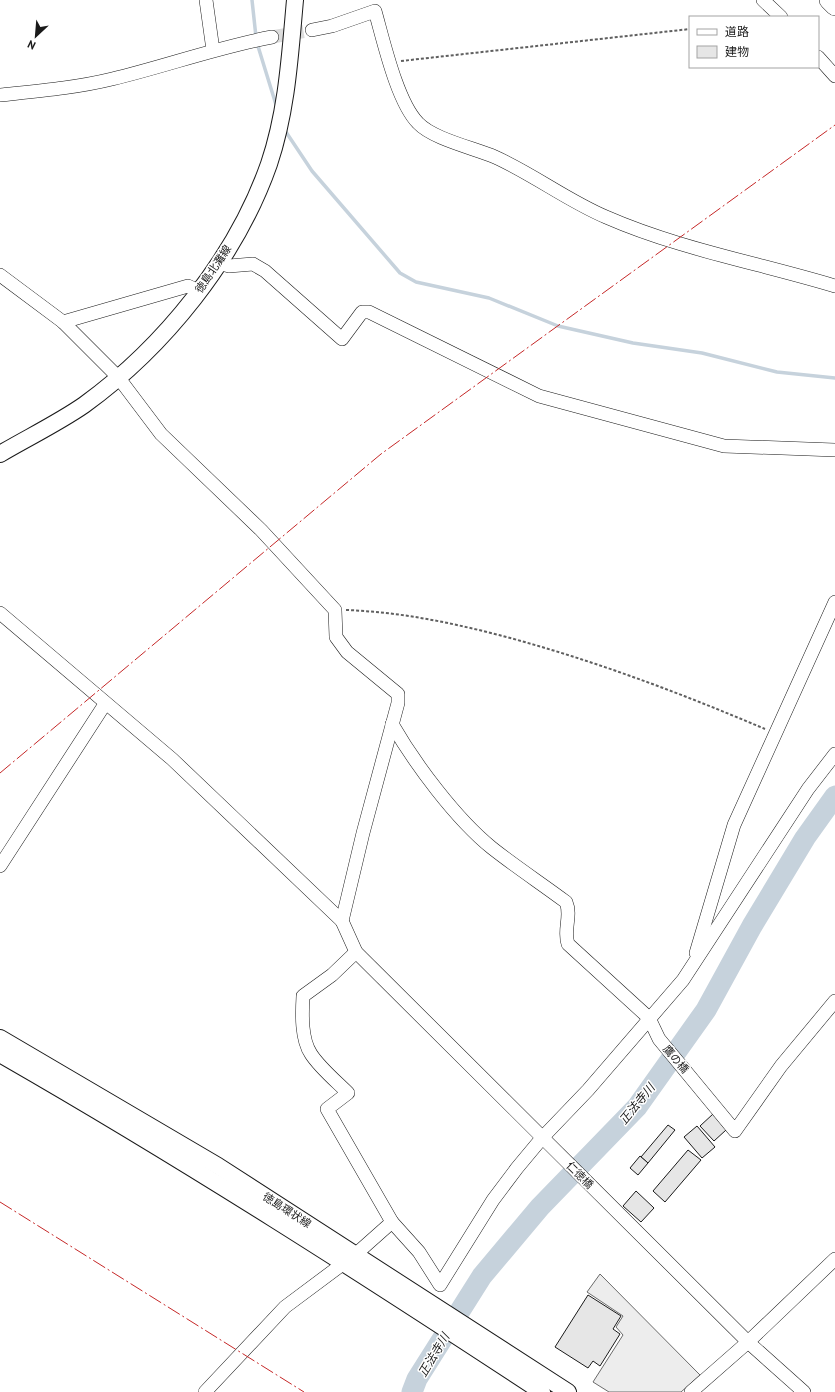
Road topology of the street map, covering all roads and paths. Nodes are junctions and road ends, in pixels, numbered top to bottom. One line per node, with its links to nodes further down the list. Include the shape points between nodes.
1 (206, 0): 11 (street)
2 (294, 0): 16 (main road, 徳島北灘線, via 287,88 276,140 258,192 238,232)
3 (763, 0): 7 (street)
4 (829, 0): 6 (highway)
5 (375, 5): 9 (street, via 332,26); 13 (street)
6 (835, 6)
7 (780, 16)
8 (689, 29): 13 (path)
9 (312, 30)
10 (267, 38): 11 (street)
11 (213, 50): 15 (street, via 113,79 74,87)
12 (819, 58): 14 (street)
13 (389, 62): 18 (street, via 408,110 428,131 495,157 605,217 654,235)
14 (835, 76)
15 (0, 95)
16 (218, 263): 19 (main road, 徳島北灘線); 22 (street, via 229,266 253,264 342,339 362,312 369,312 539,396 724,446)
17 (0, 276): 20 (street)
18 (835, 286)
19 (199, 291): 20 (street, via 188,286); 21 (main road, 徳島北灘線, via 158,342)
20 (63, 322): 21 (street)
21 (118, 377): 23 (main road, 徳島北灘線, via 83,405); 25 (street, via 161,434 261,530)
22 (835, 450)
23 (0, 454)
24 (835, 602): 29 (street)
25 (335, 610): 28 (street, via 336,638 347,652 398,694); 29 (path, via 380,611 442,621 526,642 583,659 694,699)
26 (0, 613): 27 (street)
27 (105, 704): 31 (street); 32 (street, via 172,759)
28 (392, 724): 32 (street); 36 (street, via 406,748 459,816 491,847 566,902 570,911 566,936 568,944)
29 (775, 734): 34 (street, via 734,825)
30 (835, 754): 34 (street, via 808,789)
31 (0, 866)
32 (342, 921): 33 (street)
33 (356, 952): 39 (street, 仁徳橋); 40 (street, via 332,975 303,996 305,1039 311,1054 348,1093 327,1109)
34 (692, 966): 36 (street)
35 (835, 1001): 36 (street, 鷹の橋, via 781,1066 735,1131 659,1039)
36 (649, 1018): 39 (street, via 588,1090)
37 (0, 1038): 41 (main road, 徳島環状線, via 218,1166)
38 (0, 1054): 41 (main road, 徳島環状線)
39 (542, 1138): 43 (street, via 493,1200); 46 (street, 仁徳橋)
40 (392, 1222): 41 (street); 43 (street, via 419,1252)
41 (350, 1259): 44 (main road, 徳島環状線); 47 (street, via 285,1307)
42 (835, 1259): 46 (street)
43 (440, 1285): 44 (street)
44 (428, 1307): 45 (main road, 徳島環状線)
45 (477, 1341): 48 (main road, 徳島環状線); 49 (main road, 徳島環状線)
46 (748, 1342): 50 (street); 51 (street, 仁徳橋)
47 (205, 1392)
48 (542, 1392)
49 (568, 1392)
50 (691, 1392)
51 (804, 1392)

